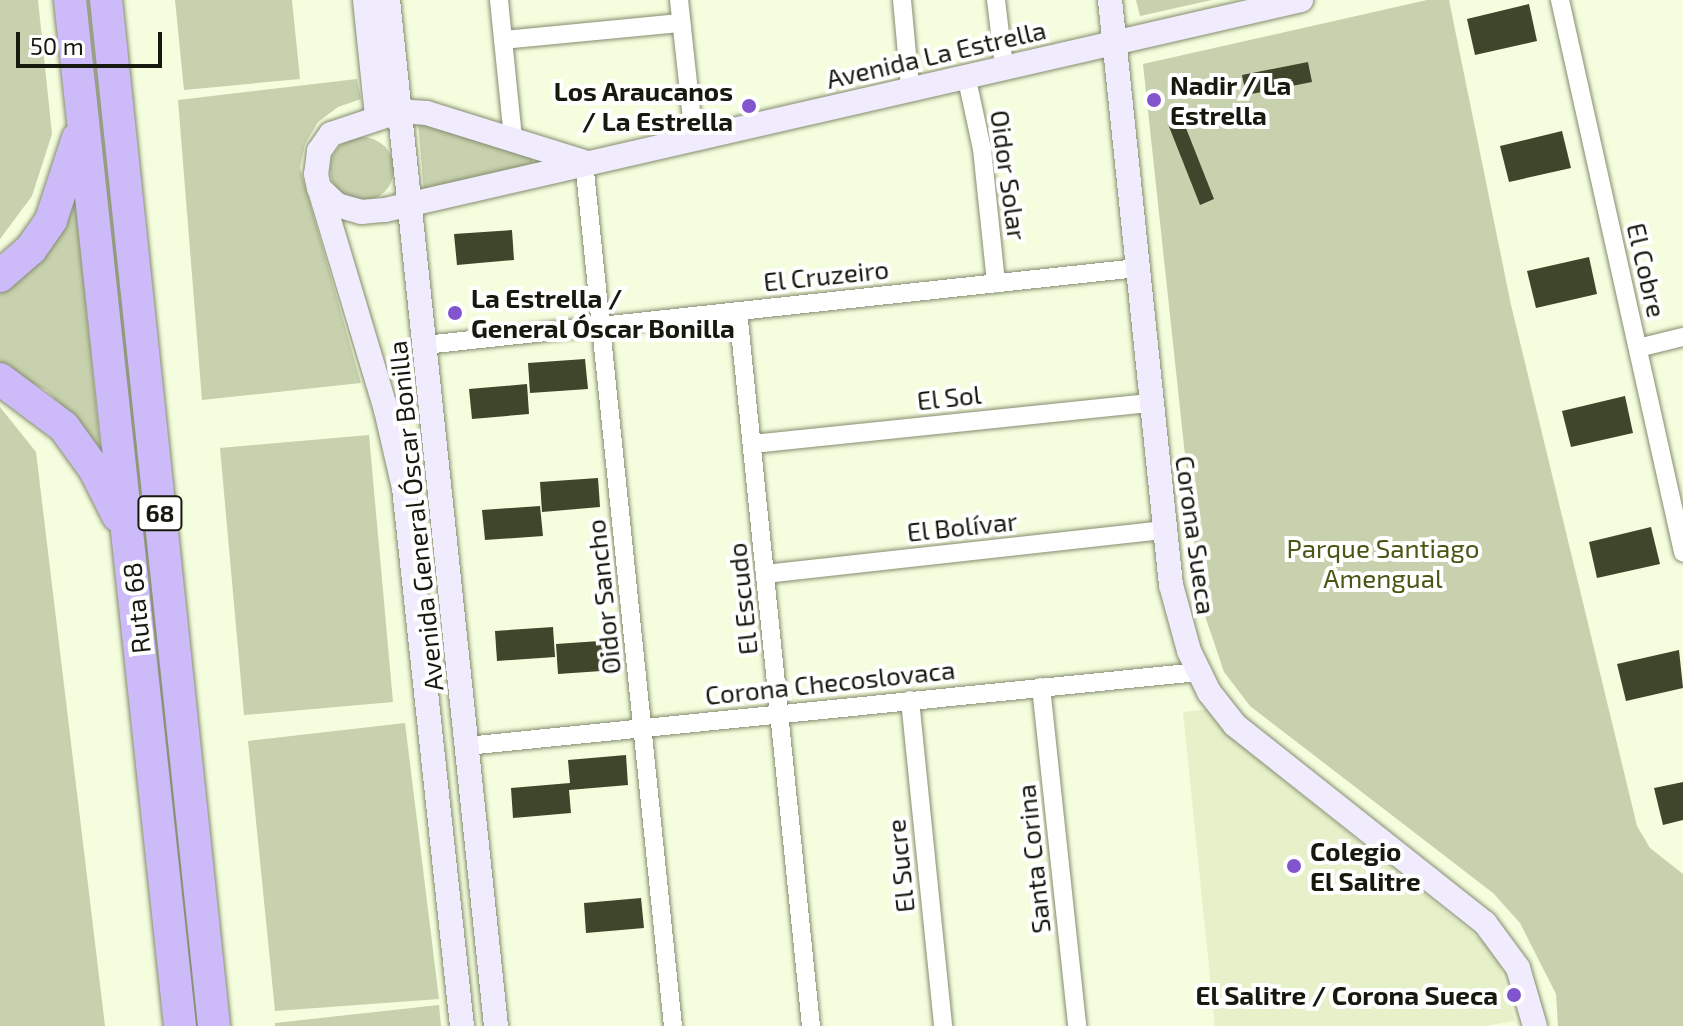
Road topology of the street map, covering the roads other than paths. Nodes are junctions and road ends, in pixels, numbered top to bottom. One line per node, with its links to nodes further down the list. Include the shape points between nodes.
1 (70, 0): 20 (highway, Ruta 68 / 68)
2 (106, 0): 49 (highway, Ruta 68 / 68)
3 (365, 0): 19 (main road, Avenida General Óscar Bonilla)
4 (388, 0): 19 (main road, Avenida General Óscar Bonilla)
5 (499, 0): 14 (street)
6 (679, 0): 13 (street)
7 (902, 0): 18 (street)
8 (996, 0): 16 (street)
9 (1110, 0): 15 (main road, Corona Sueca)
10 (1301, 0): 12 (main road, Avenida La Estrella)
11 (1560, 0): 33 (street, El Cobre)
12 (1249, 6): 15 (main road, Avenida La Estrella)
13 (681, 23): 14 (street); 21 (street)
14 (503, 40): 22 (street)
15 (1116, 43): 16 (main road, Avenida La Estrella); 26 (main road, Corona Sueca)
16 (1004, 66): 17 (main road, Avenida La Estrella)
17 (966, 75): 18 (main road, Avenida La Estrella); 28 (street, Oidor Solar, via 986,171)
18 (910, 87): 21 (main road, Avenida La Estrella)
19 (388, 113): 22 (main road, via 427,113); 24 (main road, via 338,129 322,144 316,166); 25 (main road, Avenida General Óscar Bonilla)
20 (82, 116): 27 (highway, via 69,174 51,220 31,249); 39 (highway, Ruta 68 / 68)
21 (694, 137): 23 (main road, Avenida La Estrella)
22 (513, 139): 23 (main road)
23 (584, 162): 25 (main road, Avenida La Estrella); 30 (street, Oidor Sancho)
24 (319, 188): 25 (main road, Avenida La Estrella, via 352,211); 50 (main road, Avenida General Óscar Bonilla, via 404,488)
25 (410, 204): 32 (main road, Avenida General Óscar Bonilla)
26 (1137, 268): 28 (street, El Cruzeiro); 35 (main road, Corona Sueca)
27 (0, 276)
28 (996, 283): 29 (street, El Cruzeiro)
29 (738, 311): 30 (street, El Cruzeiro); 36 (street, El Escudo)
30 (600, 325): 32 (street, El Cruzeiro); 46 (street, Oidor Sancho)
31 (1683, 337): 33 (street)
32 (425, 345): 47 (main road, Avenida General Óscar Bonilla)
33 (1638, 348): 37 (street, El Cobre)
34 (0, 379): 39 (highway, via 43,408 73,439 106,489)
35 (1152, 403): 36 (street, El Sol); 38 (main road, Corona Sueca)
36 (752, 444): 41 (street, El Escudo)
37 (1674, 468): 40 (street, El Cobre)
38 (1165, 530): 41 (street, El Bolívar); 42 (main road, Corona Sueca, via 1175,608)
39 (129, 543): 48 (highway, Ruta 68 / 68)
40 (1683, 552)
41 (765, 574): 45 (street, El Escudo)
42 (1198, 672): 43 (street, Corona Checoslovaca); 56 (main road, Corona Sueca, via 1235,725 1485,923 1518,968)
43 (1041, 687): 44 (street, Corona Checoslovaca); 55 (street, Santa Corina)
44 (910, 700): 45 (street, Corona Checoslovaca); 54 (street, El Sucre)
45 (779, 714): 46 (street, Corona Checoslovaca); 53 (street, El Escudo)
46 (642, 728): 47 (street, Corona Checoslovaca); 52 (street, Oidor Sancho)
47 (467, 746): 51 (main road, Avenida General Óscar Bonilla)
48 (180, 1026)
49 (214, 1026)
50 (462, 1026)
51 (496, 1026)
52 (673, 1026)
53 (811, 1026)
54 (943, 1026)
55 (1077, 1026)
56 (1535, 1026)

